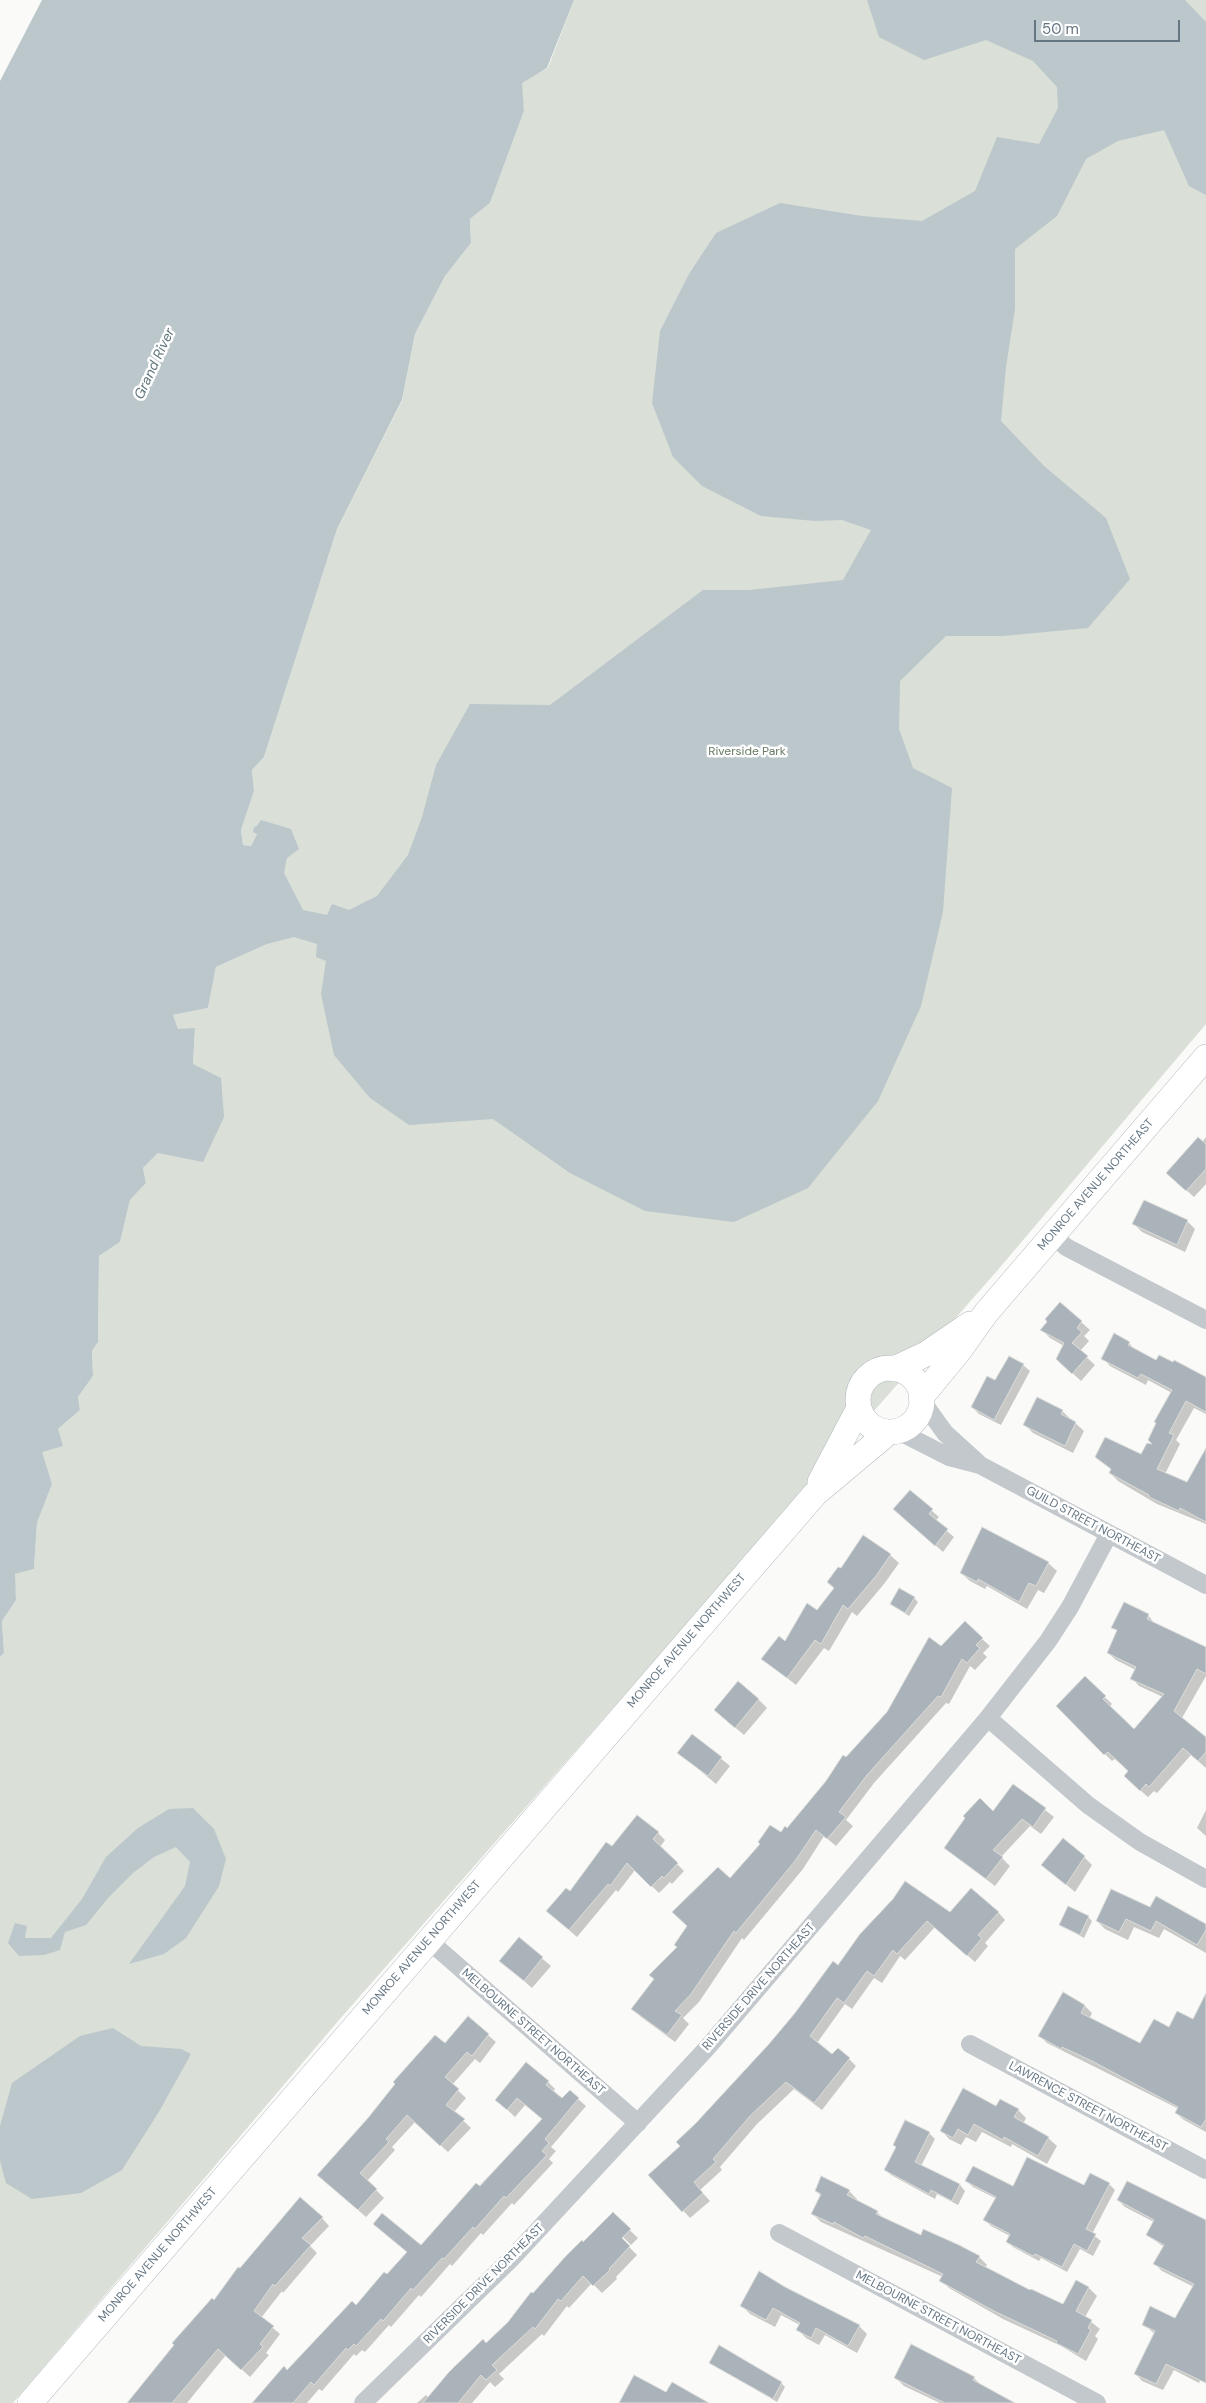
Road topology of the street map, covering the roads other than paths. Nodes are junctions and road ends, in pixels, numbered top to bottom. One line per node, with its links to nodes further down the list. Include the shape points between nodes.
1 (1206, 1057): 2 (main road, MONROE AVENUE NORTHEAST)
2 (1053, 1235): 3 (main road, MONROE AVENUE NORTHEAST); 4 (street, via 1066,1247)
3 (986, 1313): 5 (main road, MONROE AVENUE NORTHEAST, via 926,1354); 6 (main road, MONROE AVENUE NORTHEAST)
4 (1206, 1320)
5 (894, 1369): 6 (main road, via 917,1383); 7 (main road, via 868,1377 858,1393)
6 (921, 1399): 8 (main road, via 915,1420); 9 (street, GUILD STREET NORTHEAST, via 944,1433)
7 (859, 1408): 8 (main road, via 870,1425); 10 (main road, MONROE AVENUE NORTHWEST)
8 (894, 1432): 9 (street, GUILD STREET NORTHEAST, via 949,1457); 10 (main road, MONROE AVENUE NORTHWEST)
9 (980, 1465): 11 (street, GUILD STREET NORTHEAST)
10 (815, 1494): 15 (main road, MONROE AVENUE NORTHWEST)
11 (1109, 1534): 12 (street, GUILD STREET NORTHEAST); 13 (street, RIVERSIDE DRIVE NORTHEAST, via 1048,1641)
12 (1206, 1585)
13 (988, 1718): 14 (street, via 1088,1805 1140,1842); 17 (street, RIVERSIDE DRIVE NORTHEAST, via 707,2048)
14 (1206, 1878)
15 (428, 1940): 17 (street, MELBOURNE STREET NORTHEAST); 20 (main road, MONROE AVENUE NORTHWEST)
16 (970, 2044): 18 (street, LAWRENCE STREET NORTHEAST)
17 (638, 2123): 21 (street, RIVERSIDE DRIVE NORTHEAST, via 512,2258)
18 (1206, 2170)
19 (779, 2233): 22 (street, MELBOURNE STREET NORTHEAST)
20 (30, 2403)
21 (363, 2403)
22 (1097, 2403)

